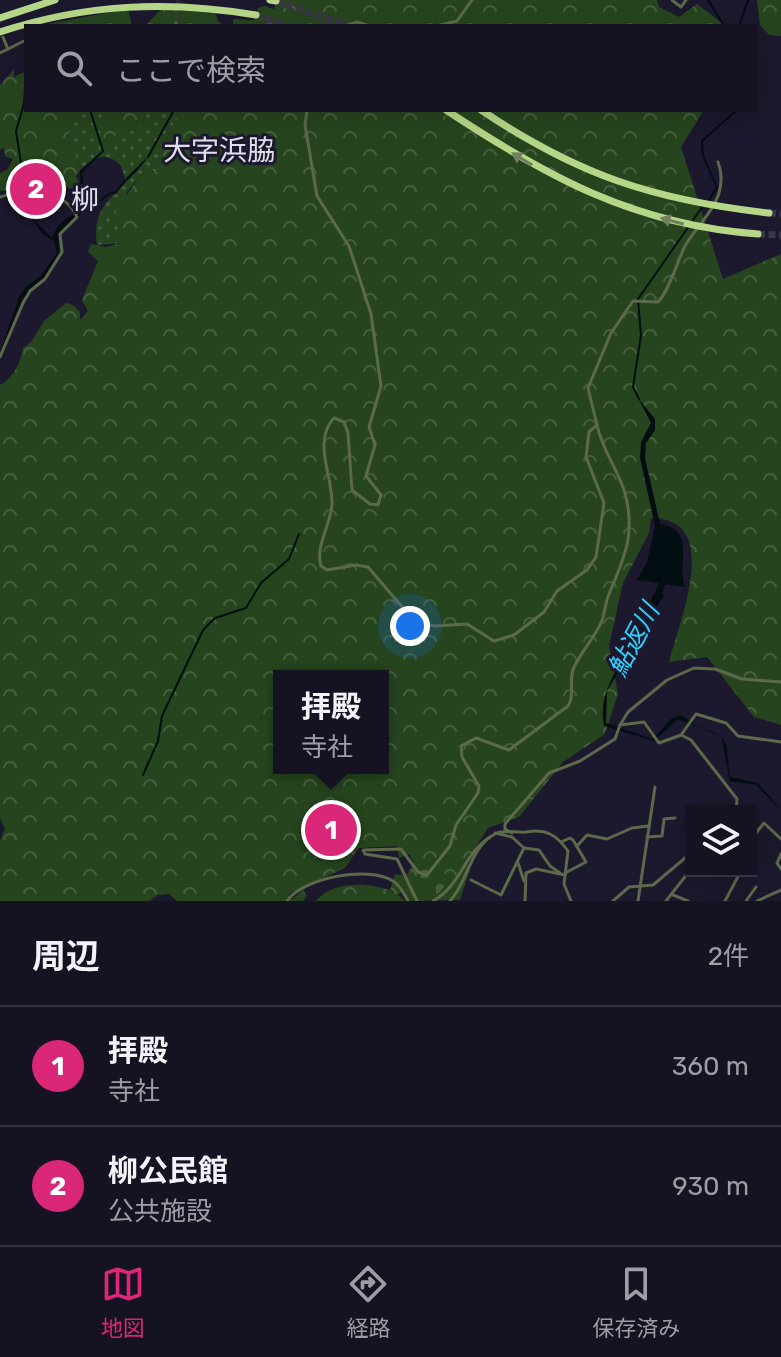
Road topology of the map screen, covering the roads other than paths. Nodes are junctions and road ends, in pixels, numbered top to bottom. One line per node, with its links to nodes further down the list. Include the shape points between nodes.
1 (55, 0): 6 (highway)
2 (472, 0): 8 (street, via 457,21)
3 (672, 0): 4 (street, via 681,7)
4 (686, 0)
5 (256, 15): 7 (highway, via 193,5 128,3 82,9)
6 (0, 18)
7 (34, 24)
8 (444, 24)
9 (24, 27): 10 (highway)
10 (2, 34): 12 (street)
11 (24, 41): 12 (street)
12 (7, 47): 13 (street)
13 (0, 53)
14 (307, 112): 22 (street, via 317,196 345,237 361,279 381,386 369,427 375,445 366,476 381,495 378,505 352,490 344,422 334,418 325,431 332,506 320,554 323,568 368,567 419,624 467,624 494,641 514,635 544,612 557,591 596,557 604,503 586,453 589,432)
15 (449, 112): 20 (highway, one-way to 15, via 684,224 591,195 526,162)
16 (484, 112): 19 (highway, via 589,172 642,191)
17 (718, 162): 22 (street, via 718,197 685,247 665,295 658,302 633,301 611,333 588,388)
18 (0, 197): 21 (street, via 51,194 76,213 60,234 62,252 30,291)
19 (767, 212)
20 (755, 234)
21 (0, 357)
22 (597, 425): 54 (street, via 626,497 628,539 622,569 601,623 572,671 568,706 509,750 476,738 460,747 478,793 429,874 420,874 401,849 363,850 400,861)
23 (781, 682): 24 (street, via 694,668 667,680 628,712)
24 (618, 728): 25 (street, via 644,722 655,739); 32 (street, via 615,739 549,773 505,824)
25 (681, 735): 26 (street, via 694,714 726,723 738,736); 28 (street, via 691,740)
26 (781, 742)
27 (655, 787): 30 (street)
28 (736, 805)
29 (675, 818): 34 (street, via 664,819 662,836)
30 (648, 826): 34 (street); 37 (street, via 607,839 587,835)
31 (757, 832): 35 (street, via 764,823)
32 (512, 833): 33 (street); 36 (street, via 544,831)
33 (493, 835): 38 (street, via 512,837); 55 (street, via 470,857 452,889); 56 (street, via 470,862)
34 (647, 837): 48 (street)
35 (781, 839)
36 (561, 842): 37 (street, via 570,838); 43 (street, via 570,854)
37 (577, 846): 43 (street, via 586,862)
38 (524, 848): 41 (street); 43 (street, via 539,850)
39 (781, 854): 42 (street)
40 (685, 858): 48 (street, via 653,885)
41 (517, 861): 46 (street, via 500,896); 47 (street)
42 (781, 869)
43 (564, 874): 47 (street, via 533,870); 58 (street)
44 (685, 876): 51 (street)
45 (738, 877): 63 (street)
46 (471, 880)
47 (524, 881): 57 (street)
48 (640, 886): 59 (street, via 627,888); 60 (street)
49 (756, 887): 64 (street)
50 (781, 890): 65 (street)
51 (671, 894): 61 (street); 62 (street)
52 (287, 901): 53 (street, via 298,889 346,874 388,879)
53 (408, 901)
54 (417, 901)
55 (433, 901)
56 (450, 901)
57 (525, 901)
58 (571, 901)
59 (613, 901)
60 (638, 901)
61 (666, 901)
62 (688, 901)
63 (725, 901)
64 (746, 901)
65 (757, 901)

